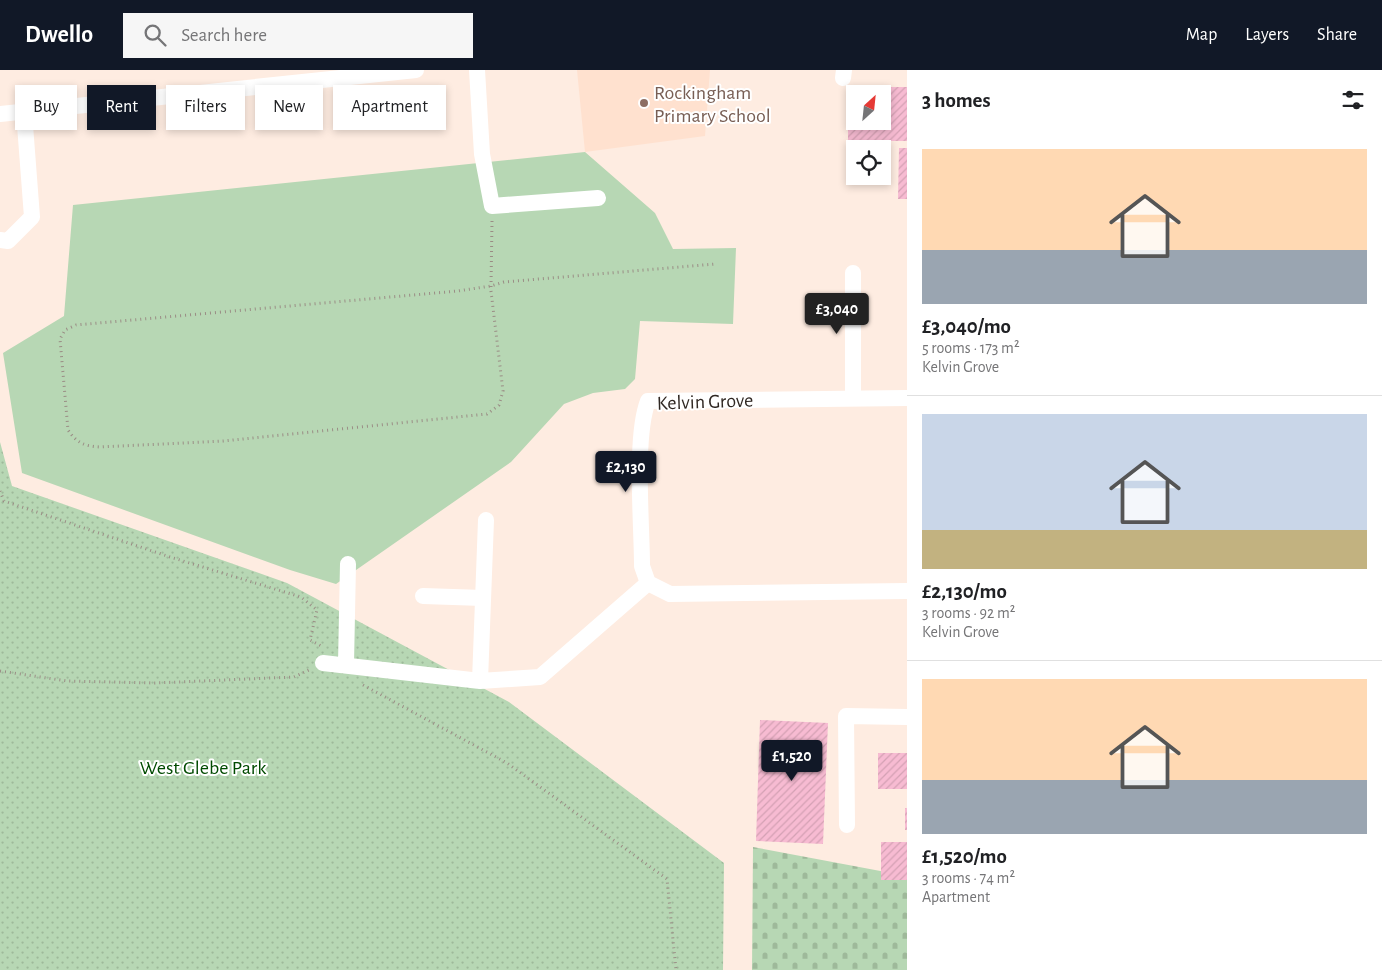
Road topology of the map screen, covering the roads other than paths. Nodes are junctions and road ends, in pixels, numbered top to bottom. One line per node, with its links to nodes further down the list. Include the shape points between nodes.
1 (416, 70): 3 (street)
2 (477, 70): 7 (street, via 482,154 492,206)
3 (77, 106)
4 (15, 113): 5 (street)
5 (0, 114)
6 (25, 130): 8 (street, via 32,217 8,242)
7 (598, 198)
8 (0, 240)
9 (853, 273): 10 (street)
10 (853, 397): 11 (street, Kelvin Grove); 14 (street, Kelvin Grove, via 648,401 641,450 642,566)
11 (907, 398)
12 (486, 520): 17 (street)
13 (348, 564): 19 (street)
14 (648, 584): 15 (street, via 670,594); 20 (street, via 540,677)
15 (907, 591)
16 (423, 596): 17 (street)
17 (483, 598): 20 (street)
18 (323, 663): 19 (street)
19 (346, 664): 20 (street)
20 (480, 681)
21 (907, 716): 22 (street, via 846,716)
22 (847, 825)

